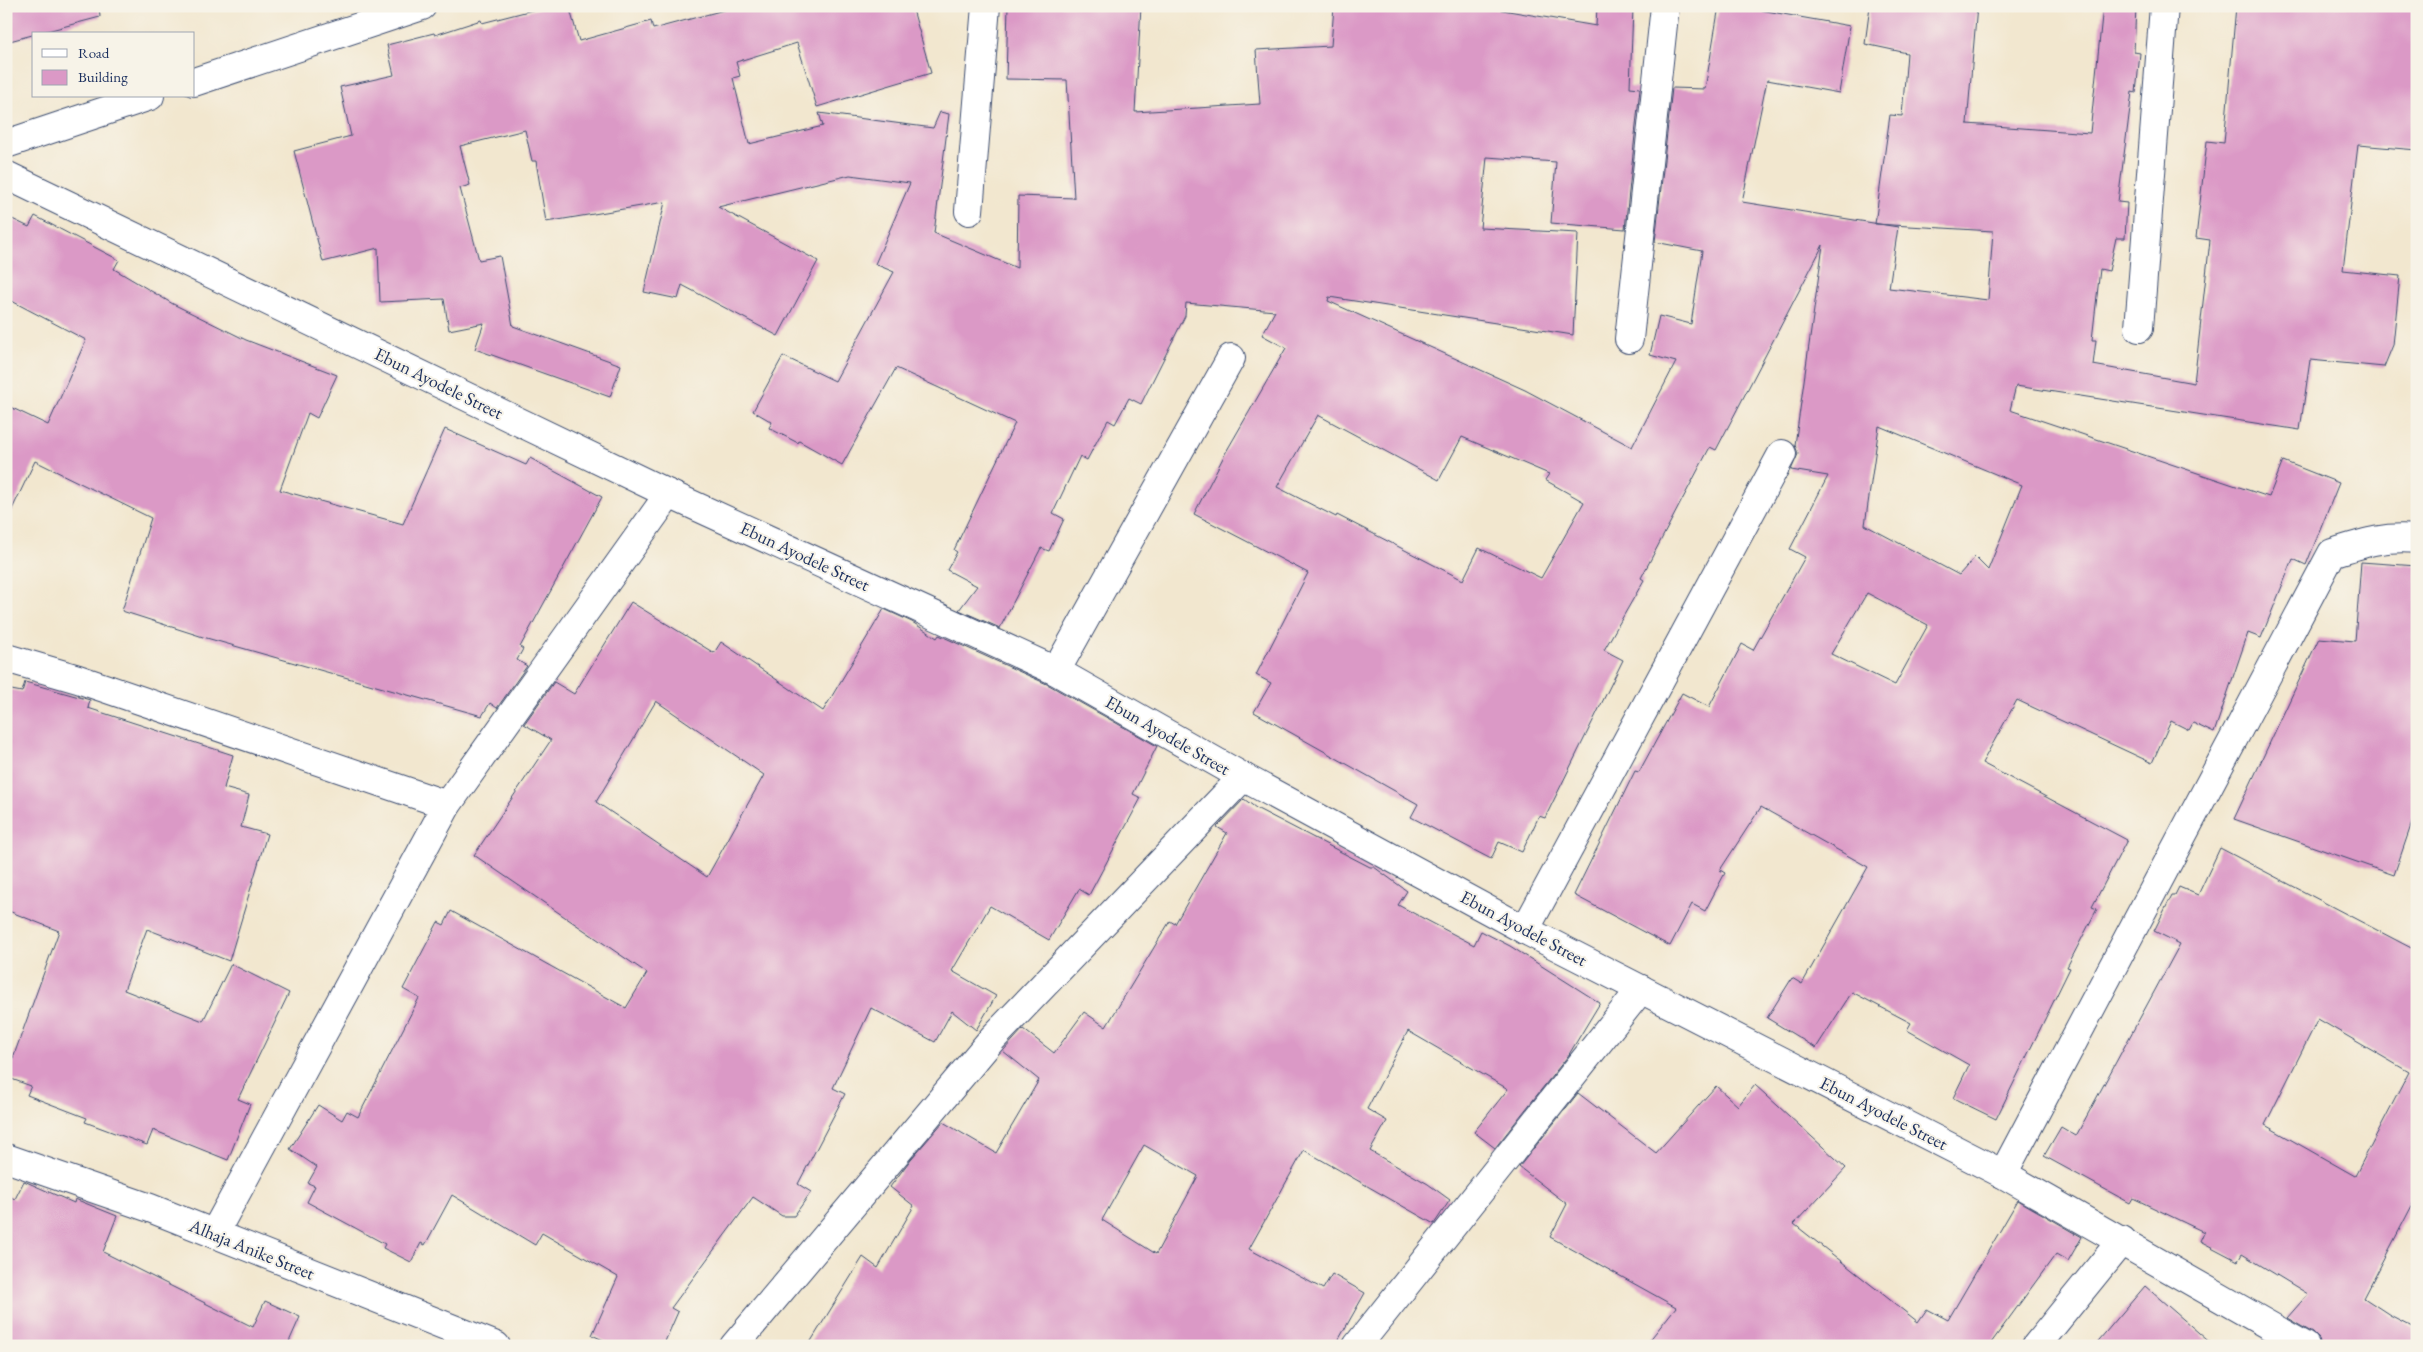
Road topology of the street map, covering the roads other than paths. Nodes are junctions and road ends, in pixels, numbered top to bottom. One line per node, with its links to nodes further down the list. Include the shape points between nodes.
1 (422, 6): 5 (street)
2 (986, 6): 9 (street)
3 (1665, 6): 11 (street)
4 (2164, 6): 10 (street)
5 (195, 82)
6 (144, 98): 7 (street)
7 (6, 144)
8 (6, 175): 14 (street, Ebun Ayodele Street)
9 (969, 211)
10 (2139, 328)
11 (1629, 338)
12 (1232, 358): 17 (street)
13 (1782, 454): 20 (street)
14 (669, 494): 17 (street, Ebun Ayodele Street); 19 (street)
15 (2417, 538): 23 (street, via 2393,536 2332,553)
16 (6, 658): 19 (street, via 78,679)
17 (1056, 671): 18 (street, Ebun Ayodele Street)
18 (1243, 777): 20 (street, Ebun Ayodele Street); 27 (street, via 993,1038)
19 (447, 805): 24 (street)
20 (1525, 930): 21 (street, Ebun Ayodele Street)
21 (1641, 989): 23 (street, Ebun Ayodele Street); 28 (street)
22 (6, 1158): 24 (street, Alhaja Anike Street)
23 (2003, 1174): 25 (street, Ebun Ayodele Street)
24 (214, 1234): 26 (street, Alhaja Anike Street)
25 (2122, 1240): 29 (street); 30 (street, Ebun Ayodele Street)
26 (496, 1346)
27 (734, 1346)
28 (1357, 1346)
29 (2036, 1346)
30 (2304, 1346)

